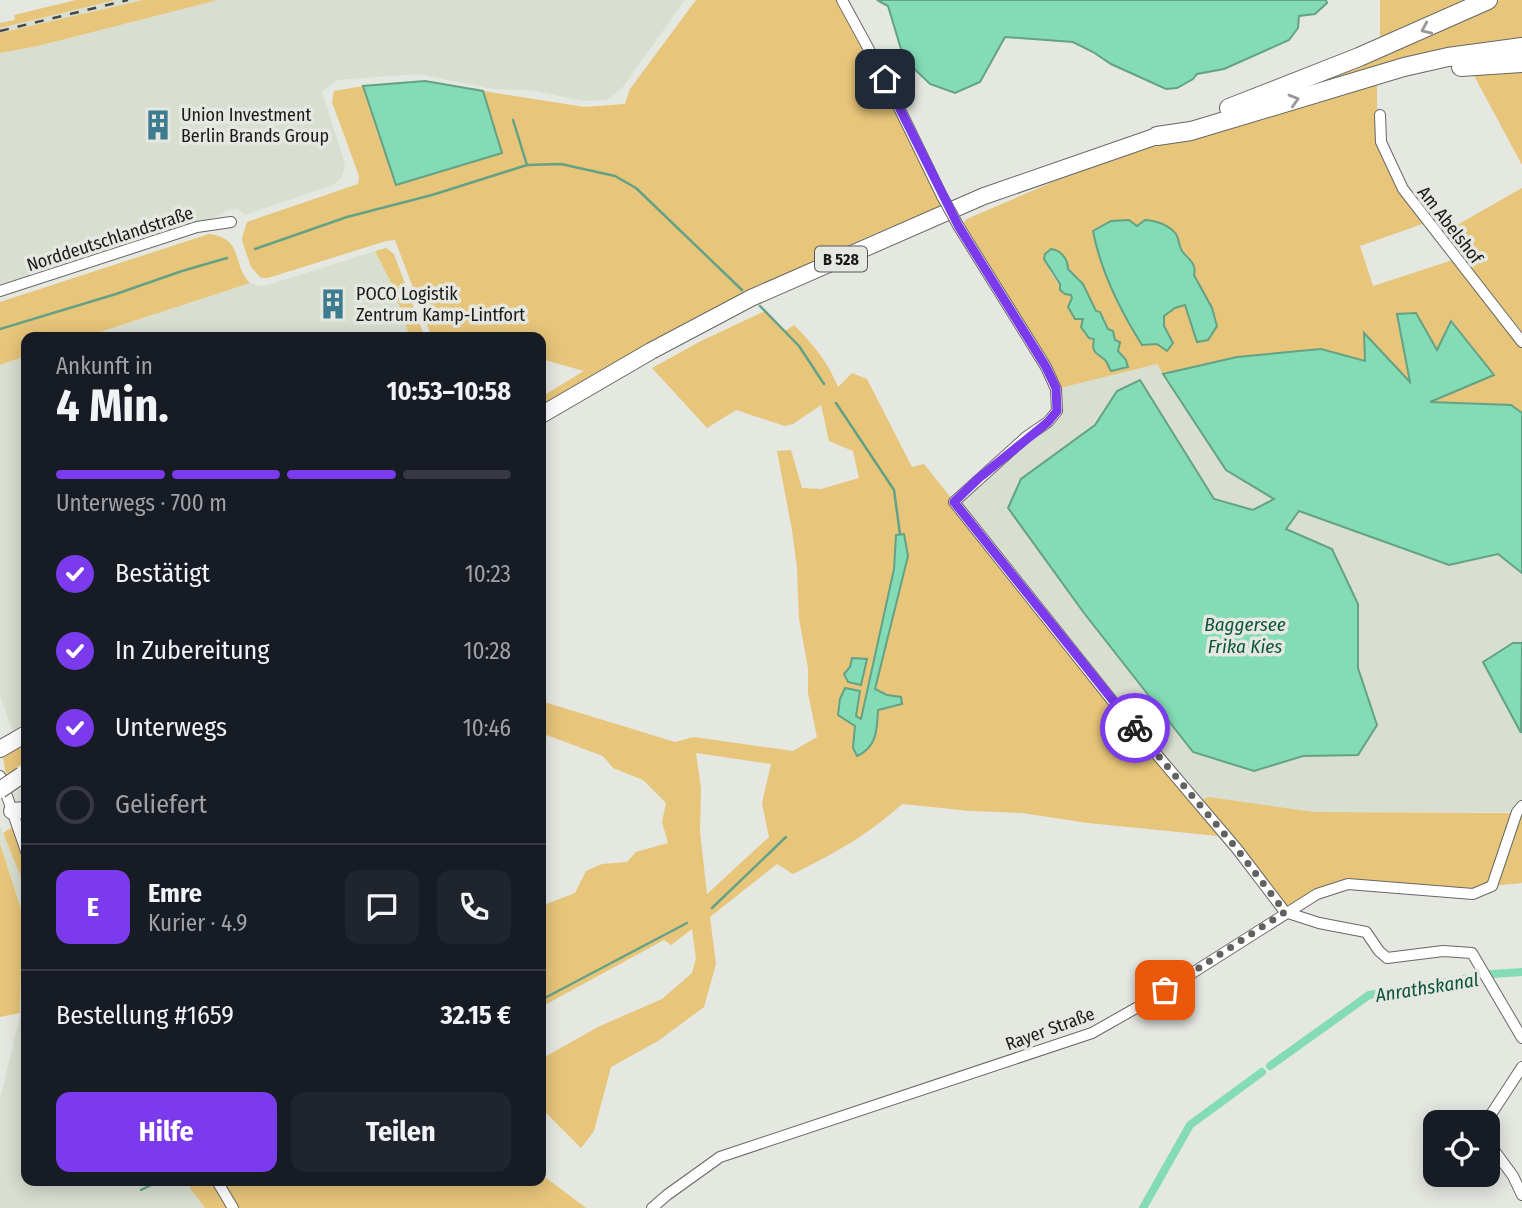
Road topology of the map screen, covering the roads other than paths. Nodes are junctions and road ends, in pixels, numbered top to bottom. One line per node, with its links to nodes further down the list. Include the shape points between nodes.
1 (842, 0): 19 (street, bridge, via 959,227 1056,388 1057,411 1048,422 954,502)
2 (1488, 0): 7 (highway, one-way to 7, via 1359,57)
3 (1522, 47): 5 (highway, via 1448,57)
4 (1522, 63): 5 (highway, via 1420,71)
5 (1347, 85): 7 (highway, one-way to 5, via 1191,131)
6 (1380, 115): 10 (street, Am Abelshof, via 1381,142 1403,189)
7 (1157, 136): 11 (highway, B 528, via 984,196 751,298)
8 (231, 222): 9 (street, Norddeutschlandstraße, via 197,228)
9 (0, 291)
10 (1522, 342)
11 (546, 412)
12 (21, 737): 13 (highway)
13 (0, 749)
14 (0, 776): 18 (street)
15 (21, 776): 16 (highway, bridge)
16 (0, 790)
17 (1522, 806): 19 (street, Rayer Straße, via 1492,886 1473,894 1348,884)
18 (19, 811)
19 (1285, 912): 20 (street, via 1366,932 1388,958 1472,953); 27 (street, Rayer Straße, via 1092,1033 720,1157)
20 (1522, 1038)
21 (1522, 1067): 22 (street)
22 (1494, 1110)
23 (1500, 1158): 25 (street)
24 (221, 1186): 26 (street)
25 (1522, 1195)
26 (233, 1208)
27 (652, 1208)

